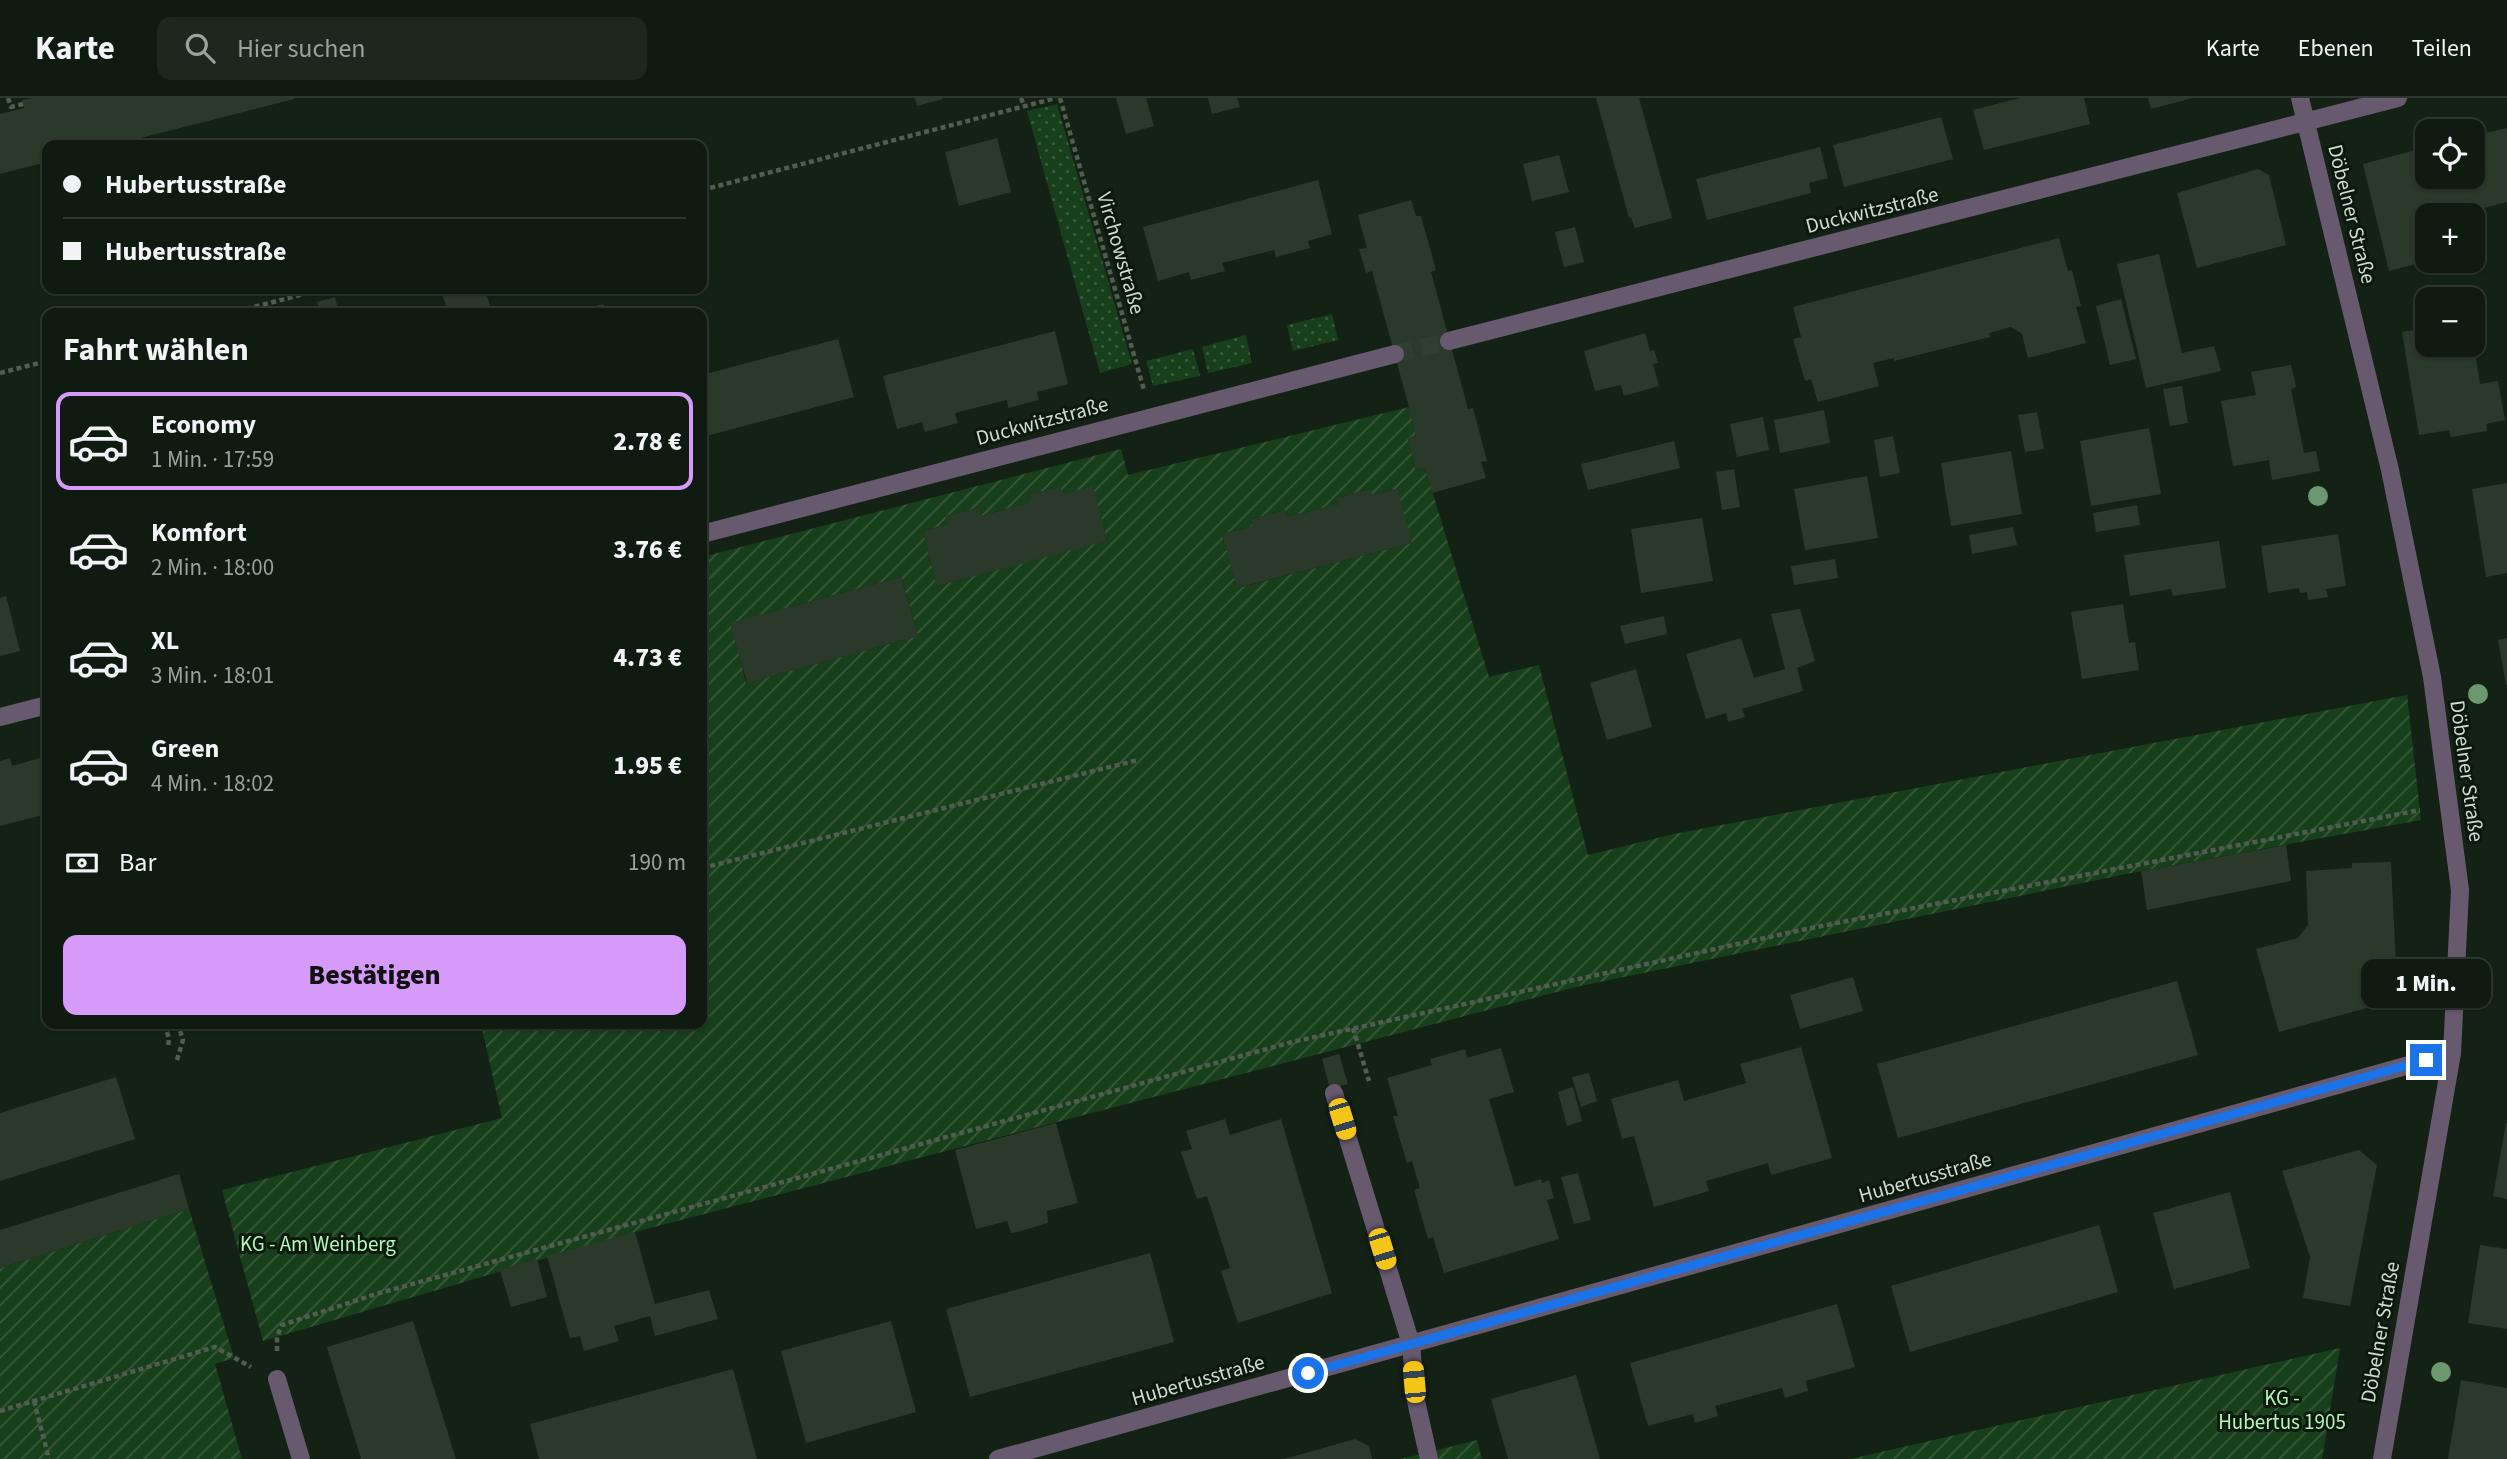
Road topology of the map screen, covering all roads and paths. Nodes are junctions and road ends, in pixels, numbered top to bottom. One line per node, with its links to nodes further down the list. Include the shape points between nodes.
1 (8, 98): 6 (path, via 11,107)
2 (1021, 98): 7 (path)
3 (1058, 98): 7 (path); 16 (path, Virchowstraße)
4 (2300, 98): 8 (street, Döbelner Straße)
5 (2398, 98): 8 (street, Duckwitzstraße)
6 (23, 104)
7 (1024, 106): 9 (path)
8 (2306, 123): 12 (street, Duckwitzstraße); 21 (street, Döbelner Straße, via 2390,470 2432,677)
9 (707, 189)
10 (304, 294): 11 (path)
11 (250, 308)
12 (1450, 341)
13 (1395, 354): 16 (street, Duckwitzstraße)
14 (42, 362): 15 (path)
15 (0, 373)
16 (1152, 416): 17 (street, Duckwitzstraße)
17 (707, 533)
18 (42, 706): 19 (street)
19 (0, 717)
20 (1138, 760): 22 (path)
21 (2449, 805): 23 (path, via 1793,932); 27 (street, Döbelner Straße, via 2460,890)
22 (707, 867)
23 (1353, 1028): 29 (path); 33 (path, via 364,1298 282,1325 277,1337)
24 (166, 1029): 26 (path)
25 (180, 1029): 28 (path, via 183,1040)
26 (168, 1048)
27 (2452, 1053): 31 (street, Hubertusstraße); 40 (street, Döbelner Straße)
28 (177, 1060)
29 (1369, 1081)
30 (1334, 1093): 31 (street)
31 (1411, 1344): 38 (street, Hubertusstraße); 39 (street, via 1416,1401)
32 (256, 1370): 34 (path, via 215,1347)
33 (277, 1380): 37 (street)
34 (34, 1401): 35 (path); 36 (path)
35 (0, 1411)
36 (49, 1459)
37 (302, 1459)
38 (998, 1459)
39 (1429, 1459)
40 (2382, 1459)

